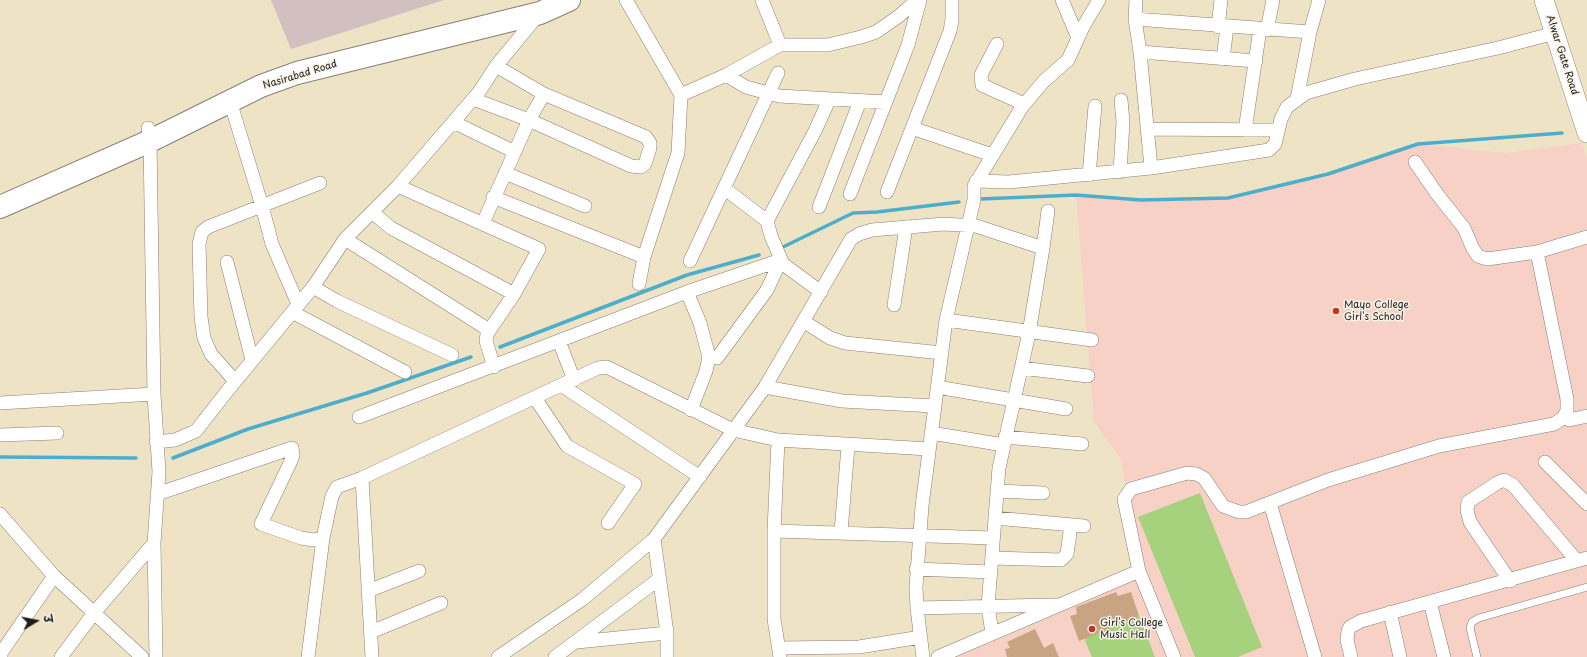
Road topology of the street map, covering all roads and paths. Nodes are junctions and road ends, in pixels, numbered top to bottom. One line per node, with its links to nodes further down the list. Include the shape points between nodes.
1 (569, 0): 14 (highway, Nasirabad Road)
2 (626, 0): 32 (street)
3 (762, 0): 22 (street)
4 (917, 0): 22 (street, via 887,25 861,37 828,45)
5 (920, 0): 40 (street, via 908,45)
6 (952, 0): 45 (street, via 950,32)
7 (1062, 0): 20 (street)
8 (1099, 0): 20 (street)
9 (1136, 0): 15 (street)
10 (1221, 0): 16 (street)
11 (1274, 0): 17 (street)
12 (1319, 0): 18 (street)
13 (1544, 0): 19 (street, Alwar Gate Road)
14 (542, 5): 26 (street); 27 (highway, Nasirabad Road)
15 (1135, 19): 16 (street); 23 (street)
16 (1223, 27): 17 (street); 24 (street)
17 (1264, 29): 18 (street); 25 (street)
18 (1310, 32): 35 (street)
19 (1554, 33): 33 (street, Alwar Gate Road); 35 (street, via 1498,48 1355,79 1306,93)
20 (1078, 38): 41 (street, via 1068,60 1044,81)
21 (996, 44): 41 (street, via 981,75 982,85)
22 (780, 45): 29 (street)
23 (1140, 52): 24 (street); 46 (street)
24 (1223, 59): 25 (street)
25 (1256, 62): 47 (street)
26 (496, 66): 30 (street); 34 (street)
27 (294, 69): 38 (highway, Nasirabad Road); 50 (highway, Nasirabad Road, via 222,93)
28 (778, 74): 31 (street)
29 (726, 75): 31 (street); 32 (street)
30 (544, 94): 43 (street); 43 (street, via 646,137 650,148 645,164 641,167 631,166)
31 (768, 94): 36 (street); 61 (street)
32 (681, 95): 80 (street, via 678,154)
33 (1581, 96): 49 (street, Alwar Gate Road)
34 (473, 99): 43 (street); 44 (street)
35 (1297, 99): 48 (street, via 1288,107)
36 (829, 100): 39 (street); 72 (street, via 815,132)
37 (1121, 100): 55 (street, via 1123,122)
38 (230, 101): 50 (highway, Nasirabad Road); 66 (street)
39 (860, 102): 40 (street); 69 (street)
40 (885, 102): 64 (street)
41 (1024, 104): 52 (street)
42 (1095, 106): 57 (street)
43 (529, 120): 51 (street)
44 (453, 122): 51 (street); 60 (street)
45 (912, 128): 52 (street); 62 (street)
46 (1147, 130): 47 (street); 54 (street)
47 (1245, 130): 48 (street)
48 (1277, 130): 54 (street, via 1275,144 1269,150)
49 (1587, 133)
50 (149, 135): 63 (highway, Nasirabad Road); 68 (highway, Nasirabad Road); 110 (street)
51 (515, 152): 56 (street)
52 (992, 155): 59 (street)
53 (1415, 162): 79 (street, via 1464,228 1478,256 1487,259)
54 (1151, 168): 55 (street)
55 (1120, 172): 57 (street)
56 (505, 173): 65 (street); 67 (street)
57 (1089, 175): 59 (street)
58 (320, 183): 66 (street)
59 (975, 184): 74 (street, via 974,200)
60 (398, 186): 71 (street); 73 (street)
61 (724, 188): 72 (street); 82 (street)
62 (887, 192)
63 (0, 194)
64 (850, 194)
65 (493, 197): 73 (street); 80 (street)
66 (262, 206): 90 (street, via 272,244); 106 (street, via 208,227 202,232 200,244 201,318 204,338 212,354)
67 (585, 206)
68 (0, 207)
69 (819, 207)
70 (1048, 211): 78 (street)
71 (372, 212): 77 (street); 88 (street, via 391,228)
72 (767, 221): 81 (street)
73 (483, 223): 88 (street, via 539,249)
74 (967, 226): 75 (street, via 944,224); 78 (street, via 992,230); 91 (street)
75 (906, 227): 87 (street, via 872,230 851,239); 89 (street)
76 (1587, 238): 79 (street)
77 (345, 240): 85 (street); 94 (street)
78 (1043, 248): 93 (street)
79 (1537, 252): 136 (street, via 1567,398 1567,411 1563,418 1554,424 1439,446 1328,480)
80 (644, 256): 84 (street)
81 (779, 257): 86 (street); 87 (street, via 789,270); 99 (street, via 767,290)
82 (690, 261)
83 (227, 262): 100 (street)
84 (639, 284)
85 (313, 287): 90 (street); 98 (street, via 337,301)
86 (687, 292): 96 (street); 116 (street, via 709,357)
87 (821, 292): 92 (street)
88 (514, 294): 94 (street)
89 (894, 305)
90 (295, 308): 100 (street); 103 (street)
91 (946, 320): 93 (street); 97 (street)
92 (803, 321): 97 (street, via 830,338 844,343); 108 (street)
93 (1029, 332): 95 (street); 102 (street)
94 (487, 335): 101 (street)
95 (1092, 340)
96 (559, 341): 101 (street); 105 (street)
97 (942, 353): 109 (street)
98 (452, 355)
99 (717, 358)
100 (252, 360): 106 (street)
101 (493, 363): 118 (street)
102 (1021, 368): 104 (street); 112 (street)
103 (405, 372)
104 (1088, 376)
105 (574, 380): 107 (street); 116 (street, via 598,368 607,367)
106 (235, 381): 126 (street, via 196,431)
107 (561, 386): 111 (street); 131 (street)
108 (764, 387): 114 (street, via 842,400); 120 (street)
109 (937, 387): 112 (street); 114 (street)
110 (154, 394): 113 (street); 126 (street)
111 (535, 398): 132 (street); 140 (street, via 567,446 635,484)
112 (1014, 401): 115 (street); 125 (street)
113 (0, 403)
114 (934, 406): 122 (street)
115 (1066, 409)
116 (691, 410): 120 (street)
117 (1587, 416): 119 (street)
118 (359, 417)
119 (1569, 420)
120 (733, 430): 124 (street); 131 (street)
121 (57, 433): 123 (street)
122 (930, 433): 125 (street); 129 (street)
123 (0, 435)
124 (778, 440): 128 (street); 143 (street)
125 (1005, 441): 127 (street); 133 (street)
126 (157, 444): 135 (street)
127 (1082, 444)
128 (848, 446): 129 (street); 144 (street)
129 (929, 449): 145 (street)
130 (1545, 462): 137 (street)
131 (700, 477): 148 (street)
132 (362, 478): 146 (street, via 337,487 332,496); 160 (street)
133 (997, 491): 134 (street); 139 (street)
134 (1043, 493)
135 (157, 494): 146 (street, via 292,448 290,463 261,524 301,538); 149 (street)
136 (1270, 503): 154 (street, via 1246,512 1232,511 1223,506 1204,478 1187,473 1132,489 1124,499); 187 (street)
137 (1587, 504)
138 (0, 514): 156 (street)
139 (995, 518): 141 (street); 147 (street)
140 (608, 523)
141 (1070, 525): 142 (street); 150 (street, via 1067,554 1061,560)
142 (1084, 526)
143 (774, 531): 144 (street); 174 (street, via 774,619)
144 (841, 532): 145 (street)
145 (919, 535): 147 (street); 152 (street)
146 (323, 538): 179 (street)
147 (993, 538): 150 (street)
148 (654, 539): 157 (street); 173 (street, via 583,600)
149 (154, 543): 167 (street); 178 (street)
150 (992, 558): 155 (street)
151 (1582, 560): 158 (street); 158 (street, via 1513,485 1504,480 1497,482 1468,502 1467,510 1470,522)
152 (916, 569): 155 (street); 165 (street)
153 (419, 571): 160 (street)
154 (1139, 571): 163 (street); 186 (street)
155 (990, 572): 164 (street)
156 (54, 576): 167 (street); 175 (street, via 1,653)
157 (659, 579): 169 (street); 172 (street)
158 (1510, 581): 162 (street)
159 (1587, 587): 191 (lane, via 1472,622 1470,628)
160 (368, 591): 168 (street)
161 (441, 602): 168 (street)
162 (1430, 602): 166 (street); 190 (street)
163 (1060, 605): 164 (street); 170 (street)
164 (988, 606): 165 (street); 170 (street)
165 (917, 608): 171 (street)
166 (1390, 612): 188 (street, via 1350,627 1347,640); 189 (street)
167 (94, 613): 176 (street); 177 (street)
168 (371, 632): 180 (street)
169 (667, 633): 172 (street); 183 (street)
170 (992, 633): 185 (street)
171 (921, 637): 174 (street, via 858,647); 184 (street)
172 (576, 642): 182 (street)
173 (511, 653): 181 (street)
174 (780, 653)
175 (1, 657)
176 (61, 657)
177 (142, 657)
178 (156, 657)
179 (308, 657)
180 (372, 657)
181 (498, 657)
182 (555, 657)
183 (668, 657)
184 (923, 657)
185 (938, 657)
186 (1174, 657)
187 (1315, 657)
188 (1351, 657)
189 (1400, 657)
190 (1444, 657)
191 (1477, 657)

